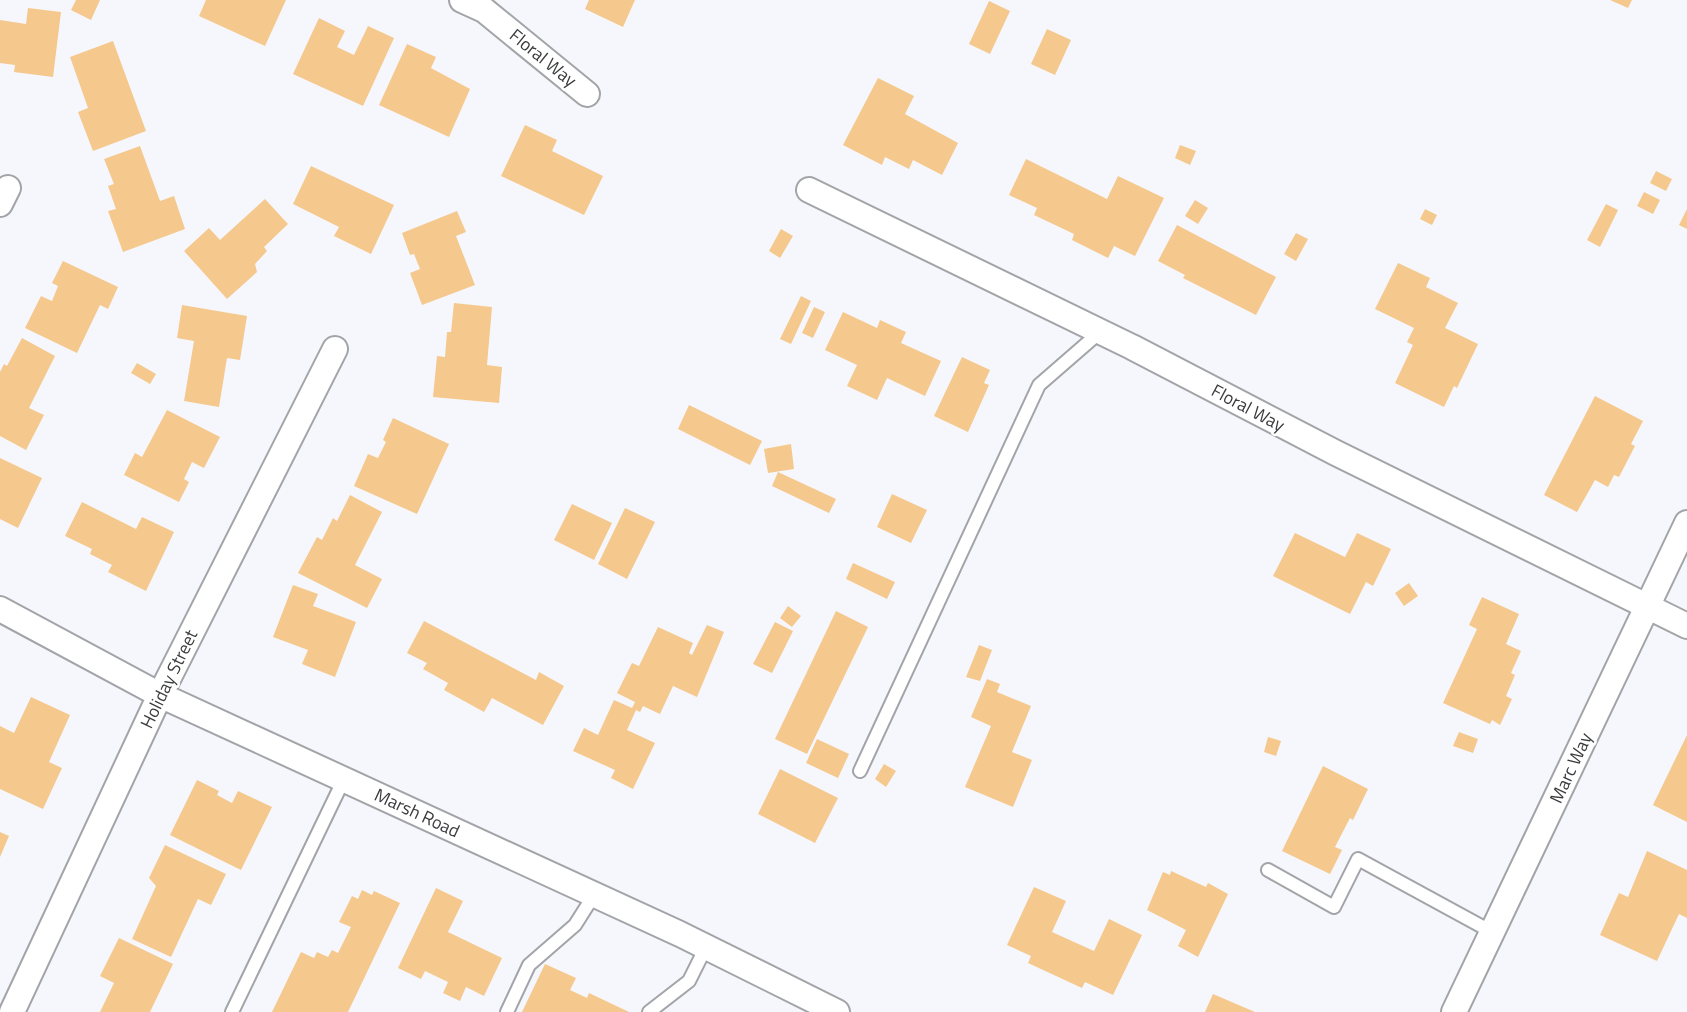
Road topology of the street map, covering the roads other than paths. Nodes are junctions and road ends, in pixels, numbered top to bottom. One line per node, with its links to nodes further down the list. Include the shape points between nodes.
1 (478, 3): 2 (street, Floral Way)
2 (587, 94)
3 (809, 190): 4 (street, Floral Way)
4 (1100, 332): 7 (street, Floral Way); 11 (lane, via 1040,385)
5 (335, 349): 10 (street, Holiday Street)
6 (1687, 523): 7 (street, Marc Way)
7 (1648, 606): 9 (street, Floral Way); 15 (street, Marc Way)
8 (0, 609): 10 (street, Marsh Road)
9 (1687, 626)
10 (160, 695): 12 (street, Marsh Road); 17 (street, Holiday Street)
11 (860, 771)
12 (344, 779): 14 (street, Marsh Road); 18 (lane)
13 (1268, 870): 15 (lane, via 1334,907 1358,859)
14 (594, 894): 16 (street, Marsh Road); 19 (lane, via 575,925 529,965)
15 (1492, 932): 22 (street, Marc Way)
16 (706, 947): 20 (lane, via 689,981); 21 (street, Marsh Road)
17 (12, 1012)
18 (232, 1012)
19 (507, 1012)
20 (649, 1012)
21 (837, 1012)
22 (1454, 1012)

